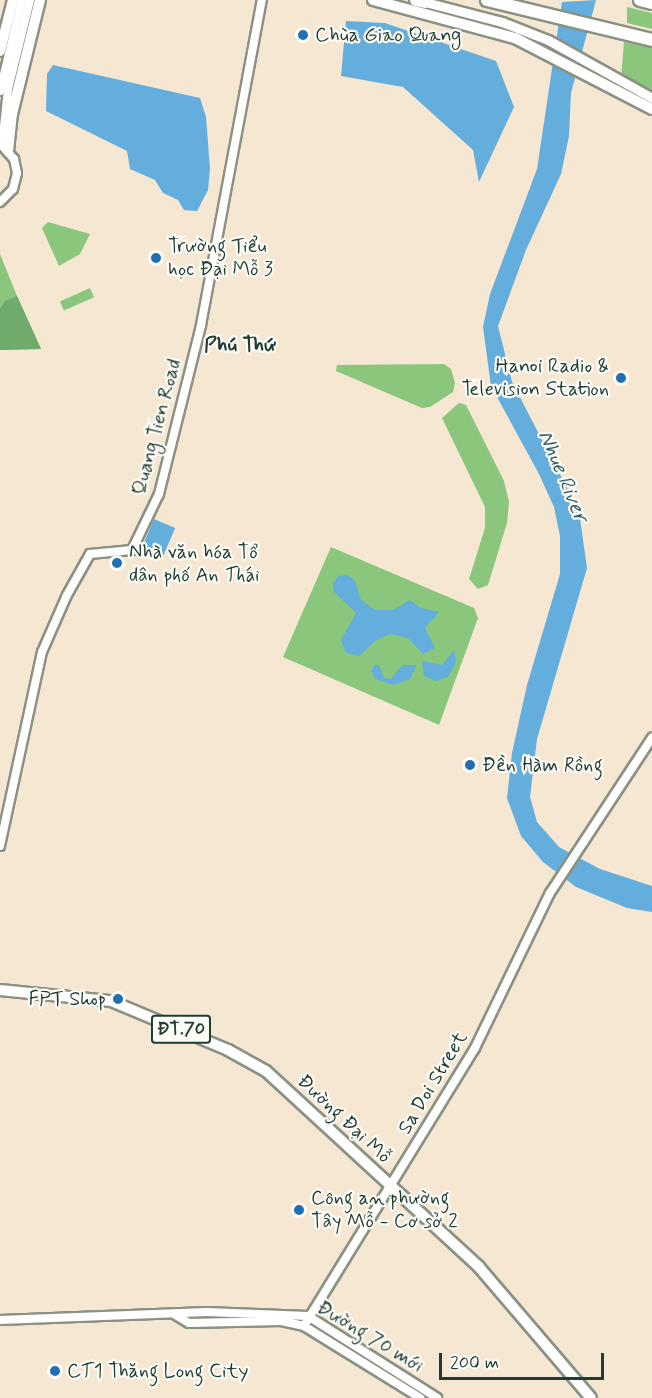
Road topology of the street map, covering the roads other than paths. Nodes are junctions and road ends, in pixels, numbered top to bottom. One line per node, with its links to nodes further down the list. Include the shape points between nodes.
1 (13, 0): 13 (main road)
2 (22, 0): 15 (street)
3 (30, 0): 18 (street, via 8,89)
4 (40, 0): 18 (main road)
5 (262, 0): 21 (street, Quang Tien Road, via 201,326 159,494 132,550 90,554 67,595 42,652)
6 (373, 0): 14 (main road, via 493,30)
7 (402, 0): 10 (main road)
8 (487, 0): 12 (highway)
9 (640, 0): 11 (highway)
10 (420, 1): 14 (main road, via 502,22 548,40)
11 (652, 3)
12 (652, 40)
13 (0, 51)
14 (589, 68): 16 (main road); 17 (main road)
15 (0, 91)
16 (652, 98)
17 (652, 109)
18 (3, 147): 19 (street, via 17,169 16,182)
19 (0, 202)
20 (652, 738): 23 (street, Sa Doi Street, via 550,893 475,1048)
21 (0, 846)
22 (0, 990): 23 (main road, Đường Đại Mỗ / ĐT.70, via 111,1001 243,1057 266,1071)
23 (389, 1185): 25 (street, Sa Doi Street); 30 (main road, Đường Đại Mỗ / ĐT.70, via 479,1267)
24 (174, 1314): 25 (street, Đường 70 mới, via 272,1312); 26 (street, Đường 70 mới); 27 (street, Đường 70 mới, via 189,1323 281,1322)
25 (308, 1316): 27 (street, Sa Doi Street); 29 (street, Đường 70 mới)
26 (0, 1320)
27 (304, 1326): 28 (street, Đường 70 mới)
28 (420, 1398)
29 (437, 1398)
30 (591, 1398)

